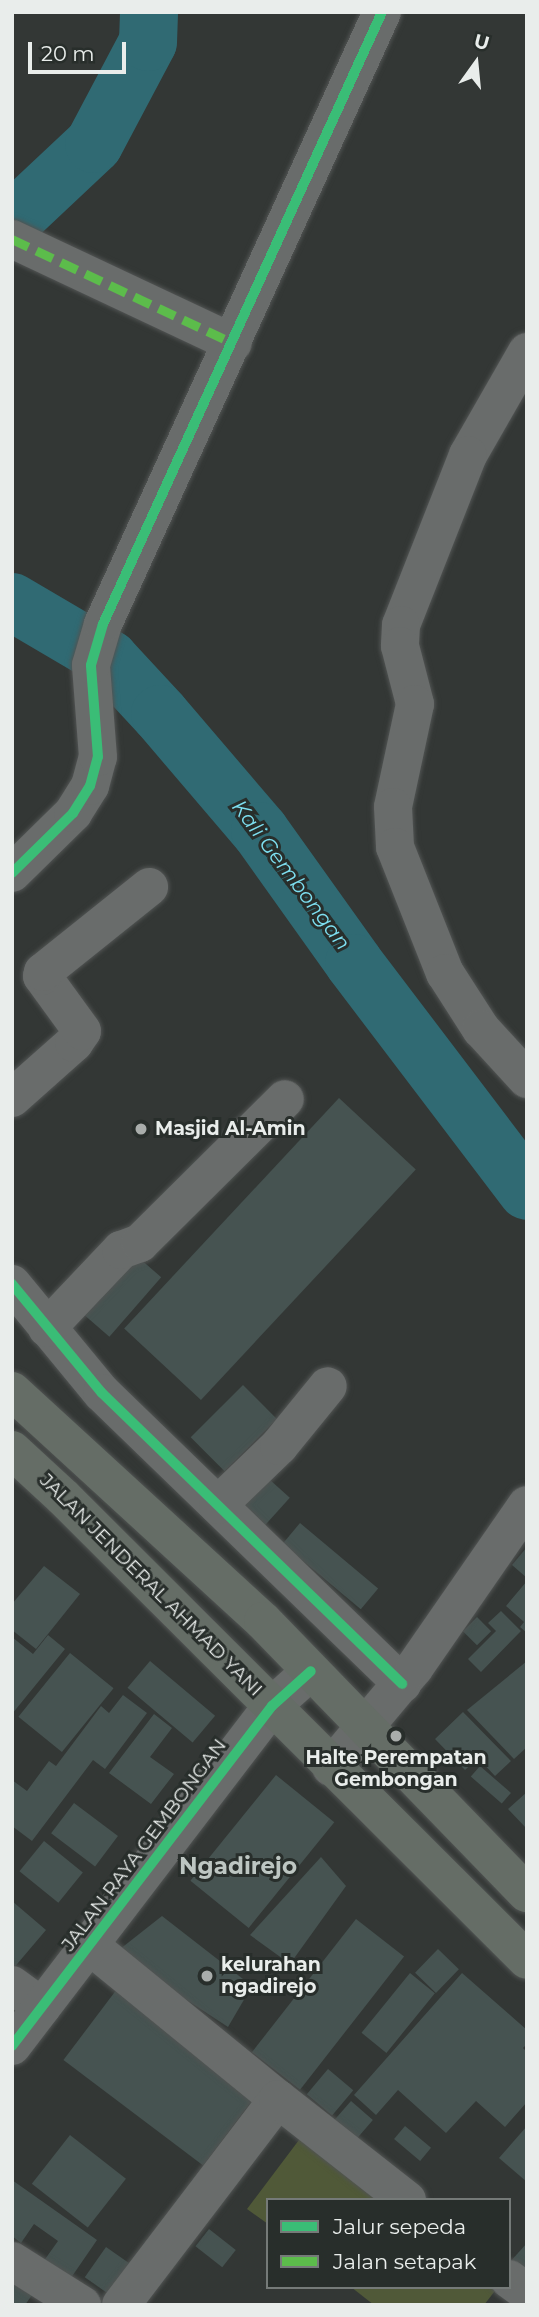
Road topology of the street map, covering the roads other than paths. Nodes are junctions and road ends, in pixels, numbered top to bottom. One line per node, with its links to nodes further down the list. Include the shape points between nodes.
1 (382, 12): 3 (street)
2 (12, 239): 3 (street)
3 (233, 343): 5 (street, via 103,624 91,665 98,757 90,786 73,813)
4 (527, 352): 7 (street, via 468,455 401,625 400,646 415,704 393,807 396,847 446,973 481,1029)
5 (12, 873)
6 (149, 887): 8 (street, via 43,972 41,976 82,1031 80,1038)
7 (527, 1079)
8 (12, 1098)
9 (285, 1099): 11 (street, via 140,1243 121,1250)
10 (12, 1284): 11 (street)
11 (47, 1328): 15 (street, via 103,1392)
12 (328, 1386): 15 (street, via 279,1446)
13 (12, 1391): 17 (highway, via 263,1621)
14 (12, 1450): 19 (highway, JALAN JENDERAL AHMAD YANI)
15 (218, 1505): 18 (street)
16 (527, 1505): 18 (street)
17 (311, 1671): 19 (street, JALAN RAYA GEMBONGAN); 20 (highway)
18 (402, 1684): 20 (street)
19 (272, 1706): 21 (highway, JALAN JENDERAL AHMAD YANI); 23 (street, JALAN RAYA GEMBONGAN)
20 (367, 1726): 21 (street); 22 (highway)
21 (331, 1767): 24 (highway, JALAN JENDERAL AHMAD YANI)
22 (527, 1893)
23 (89, 1945): 25 (street, JALAN RAYA GEMBONGAN); 27 (street)
24 (527, 1960)
25 (27, 1996): 26 (street, JALAN RAYA GEMBONGAN)
26 (12, 2046)
27 (278, 2099): 28 (street); 33 (street)
28 (404, 2198)
29 (12, 2260): 32 (street)
30 (511, 2280): 31 (street)
31 (527, 2292)
32 (82, 2305)
33 (121, 2305)

